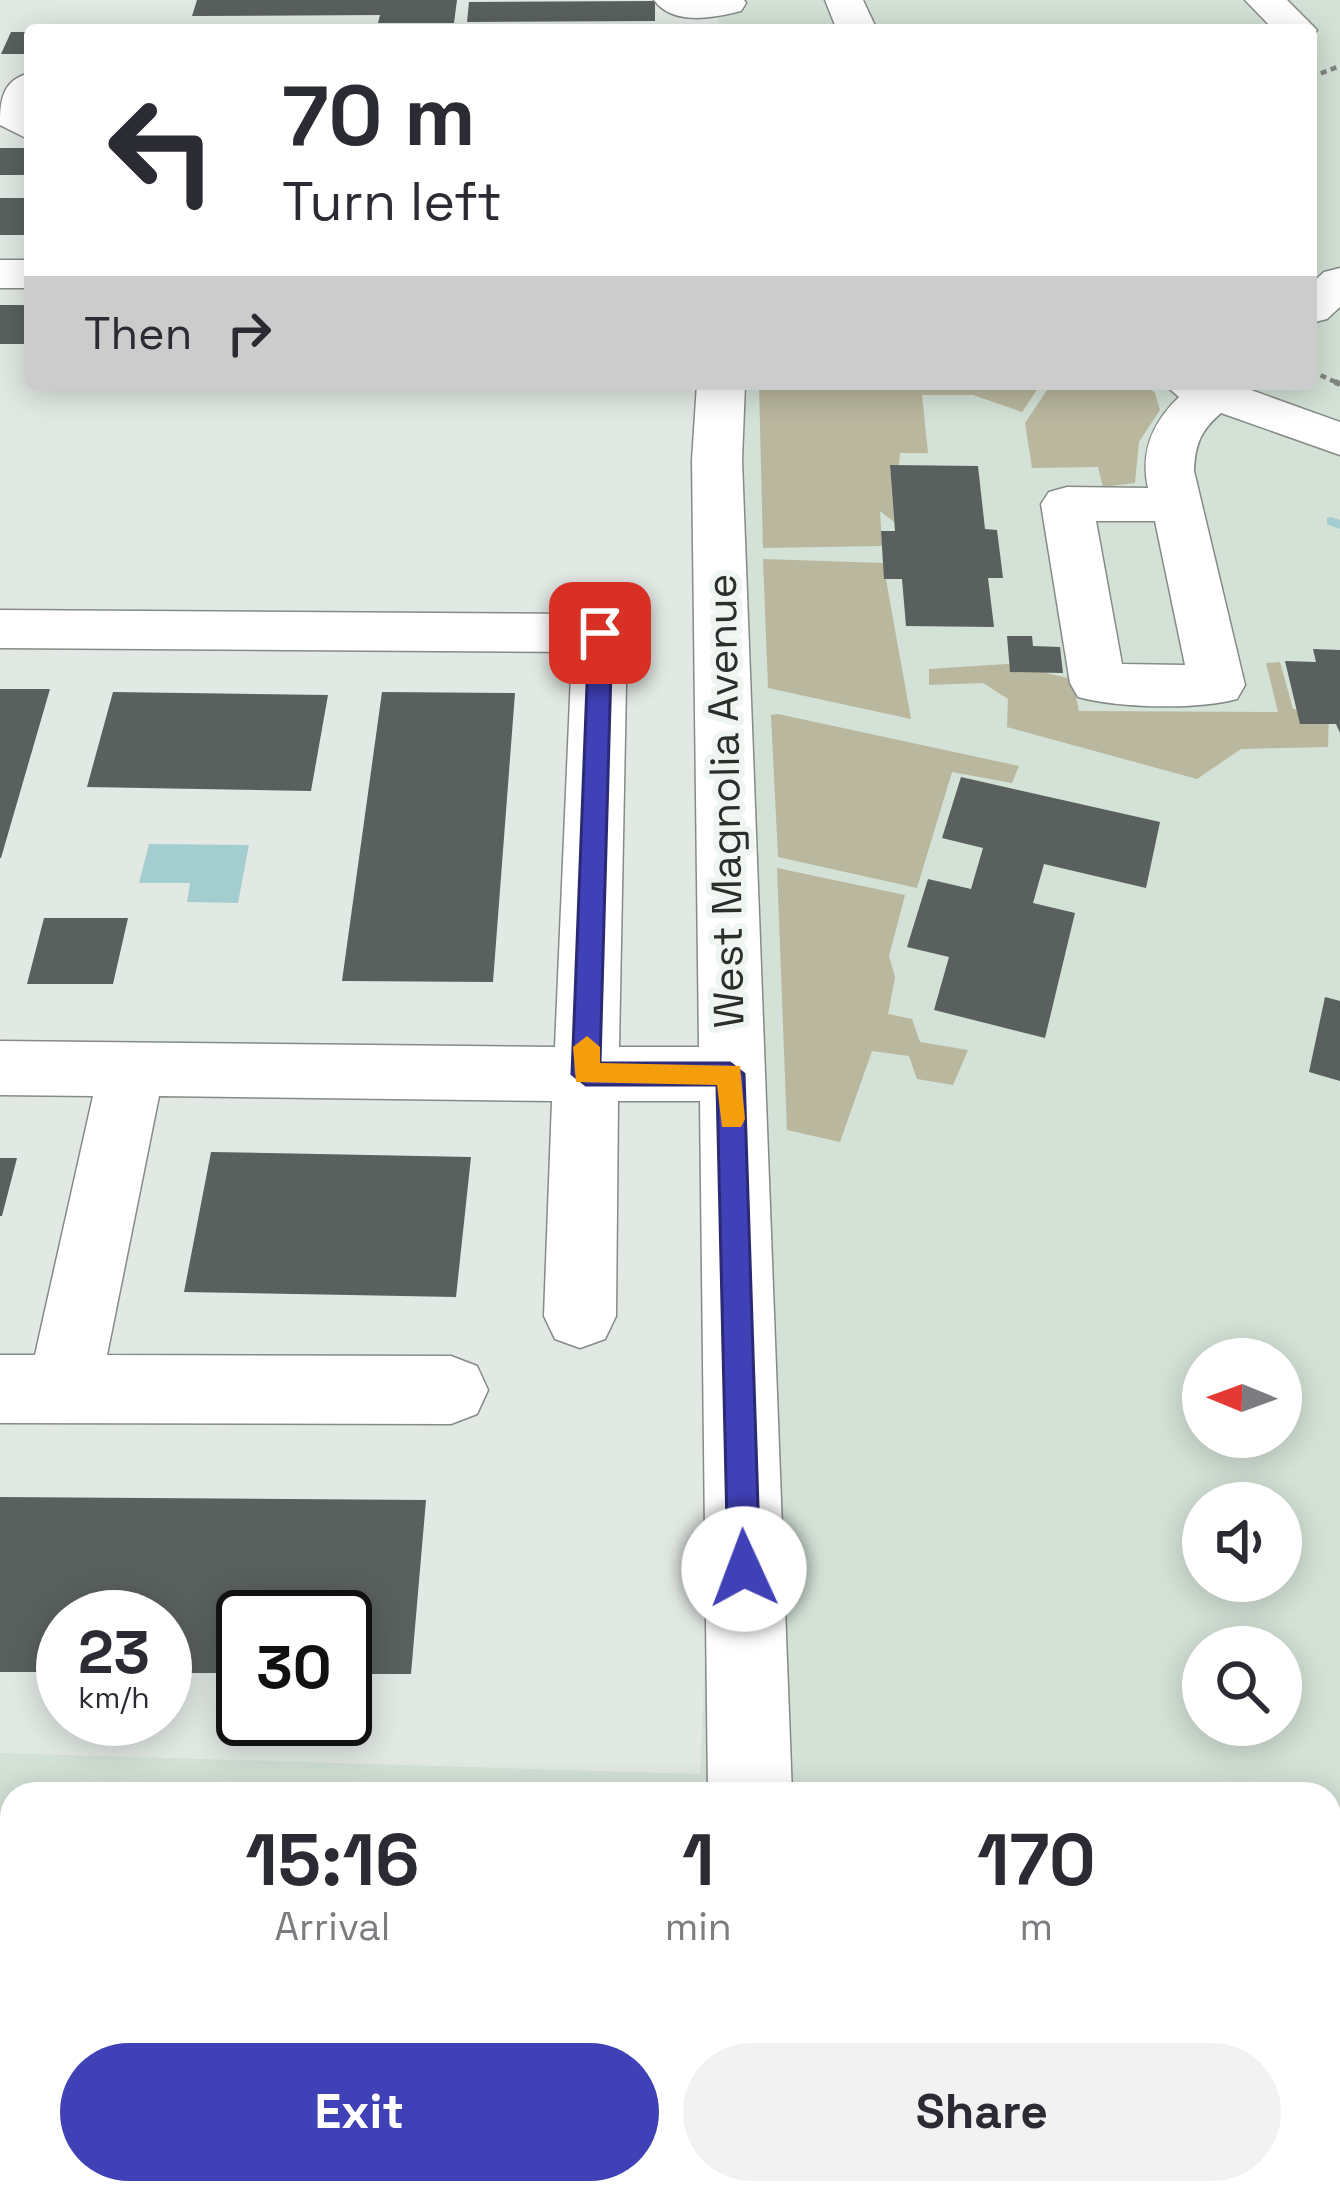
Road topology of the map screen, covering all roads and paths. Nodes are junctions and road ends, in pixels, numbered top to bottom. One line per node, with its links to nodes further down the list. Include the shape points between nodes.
1 (673, 0): 3 (street)
2 (1264, 0): 4 (street)
3 (730, 11)
4 (1290, 24)
5 (24, 93): 6 (street, via 13,108)
6 (24, 124)
7 (1340, 281): 8 (street)
8 (1317, 303)
9 (721, 390): 19 (street, West Magnolia Avenue)
10 (1199, 390): 14 (street, via 1169,442)
11 (1203, 390): 13 (street)
12 (1294, 390): 13 (street)
13 (1328, 435)
14 (1175, 505)
15 (0, 629): 18 (street, via 600,633)
16 (0, 1068): 17 (street)
17 (132, 1070): 18 (street); 21 (street)
18 (586, 1074): 19 (street); 20 (street)
19 (730, 1074): 23 (street, West Magnolia Avenue)
20 (580, 1316)
21 (32, 1389): 22 (street)
22 (452, 1390)
23 (750, 1782)

